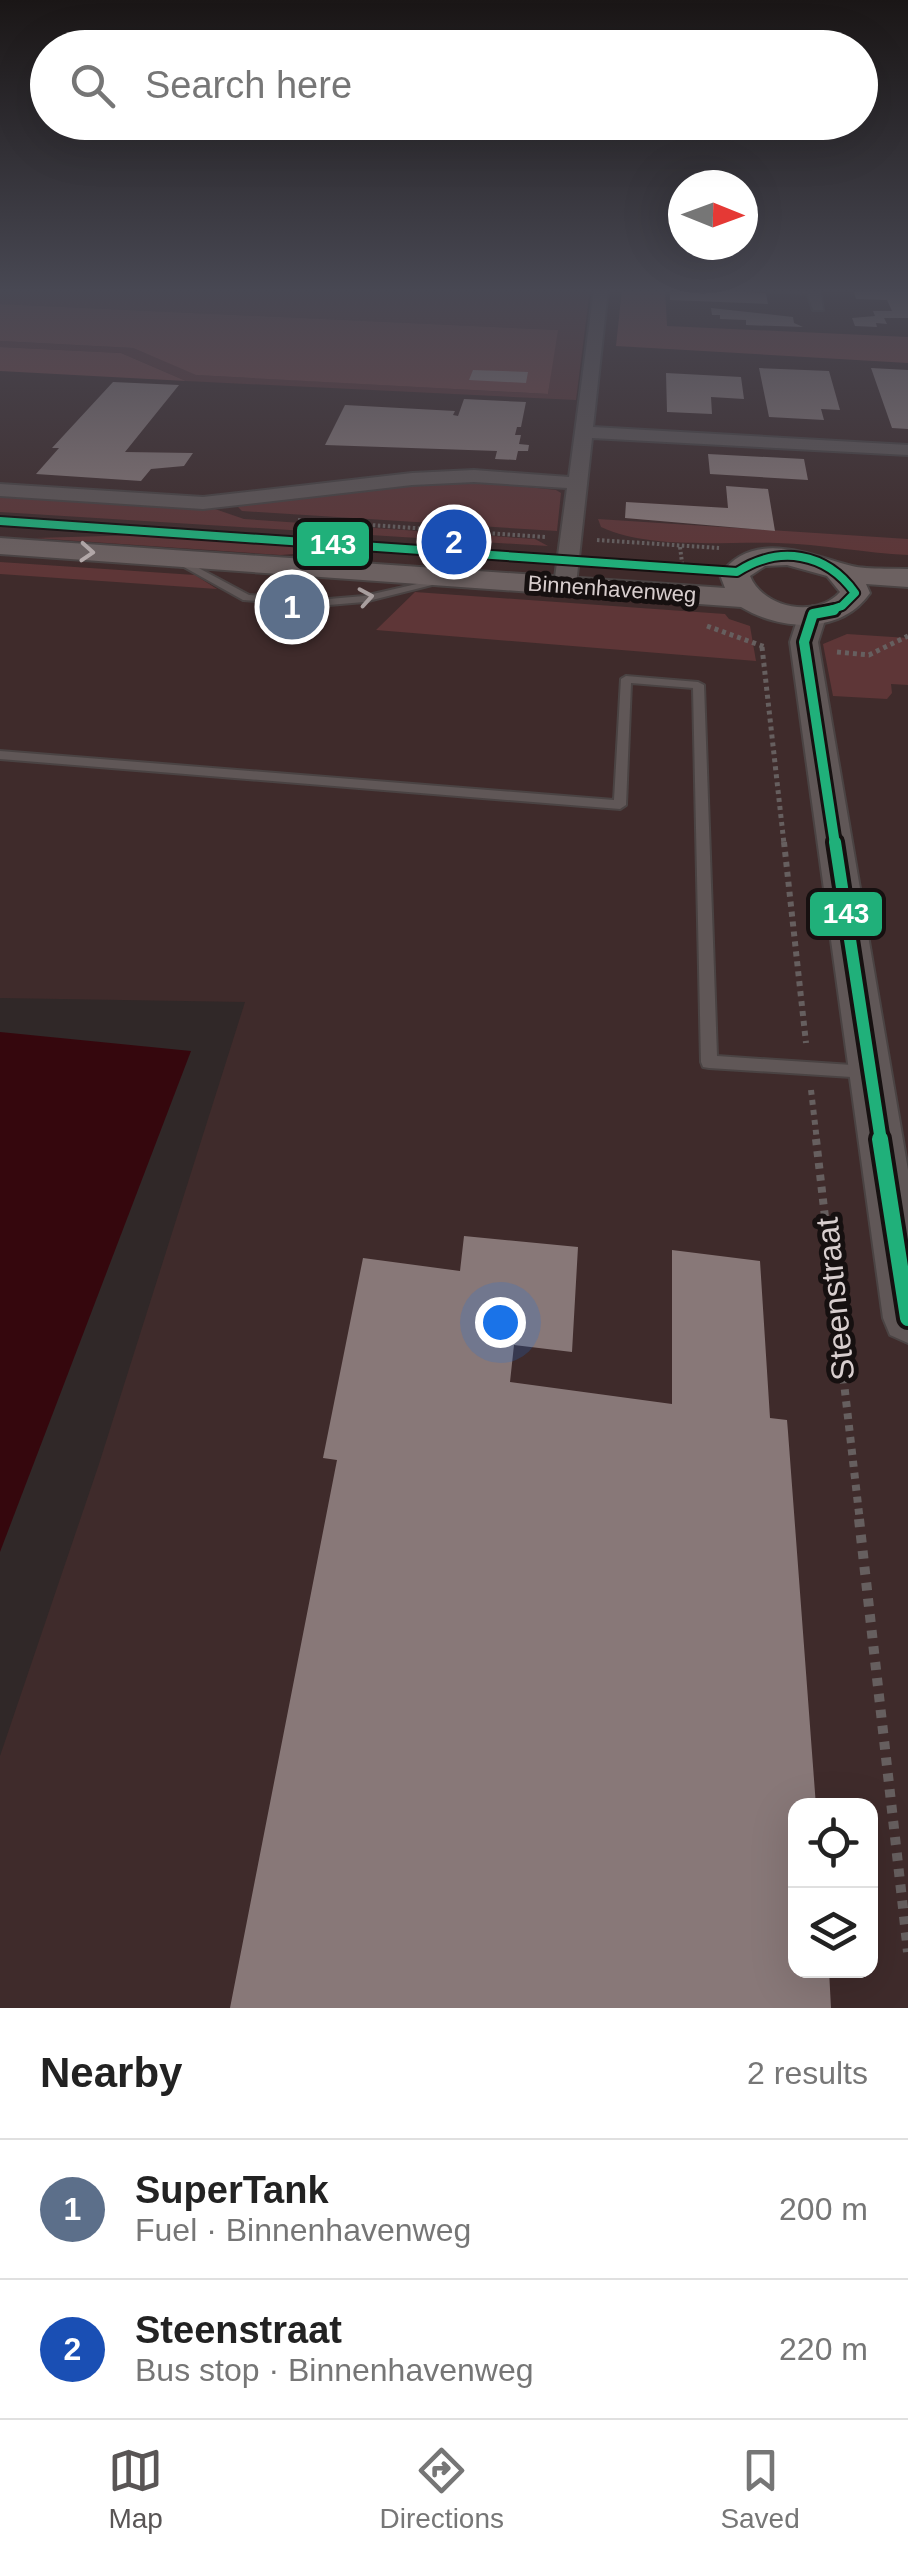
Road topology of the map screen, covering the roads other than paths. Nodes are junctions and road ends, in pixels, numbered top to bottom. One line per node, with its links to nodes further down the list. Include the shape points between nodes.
1 (589, 383): 2 (street)
2 (583, 432): 3 (street); 4 (street)
3 (908, 450)
4 (576, 484): 5 (street, via 412,479 203,503); 8 (street)
5 (0, 490)
6 (0, 521): 8 (main road, Binnenhavenweg)
7 (0, 546): 8 (main road, Binnenhavenweg, one-way to 8, via 450,579)
8 (568, 561): 11 (main road, Binnenhavenweg)
9 (908, 578): 10 (main road)
10 (847, 588): 11 (main road, via 828,565 787,556 758,558); 12 (main road); 13 (main road, via 836,611)
11 (752, 593): 13 (main road, Binnenhavenweg)
12 (908, 606)
13 (808, 628): 15 (street)
14 (0, 755): 15 (lane, via 620,806 626,679 698,684 709,1062)
15 (871, 1072): 16 (street, via 888,1148)
16 (908, 1318)

